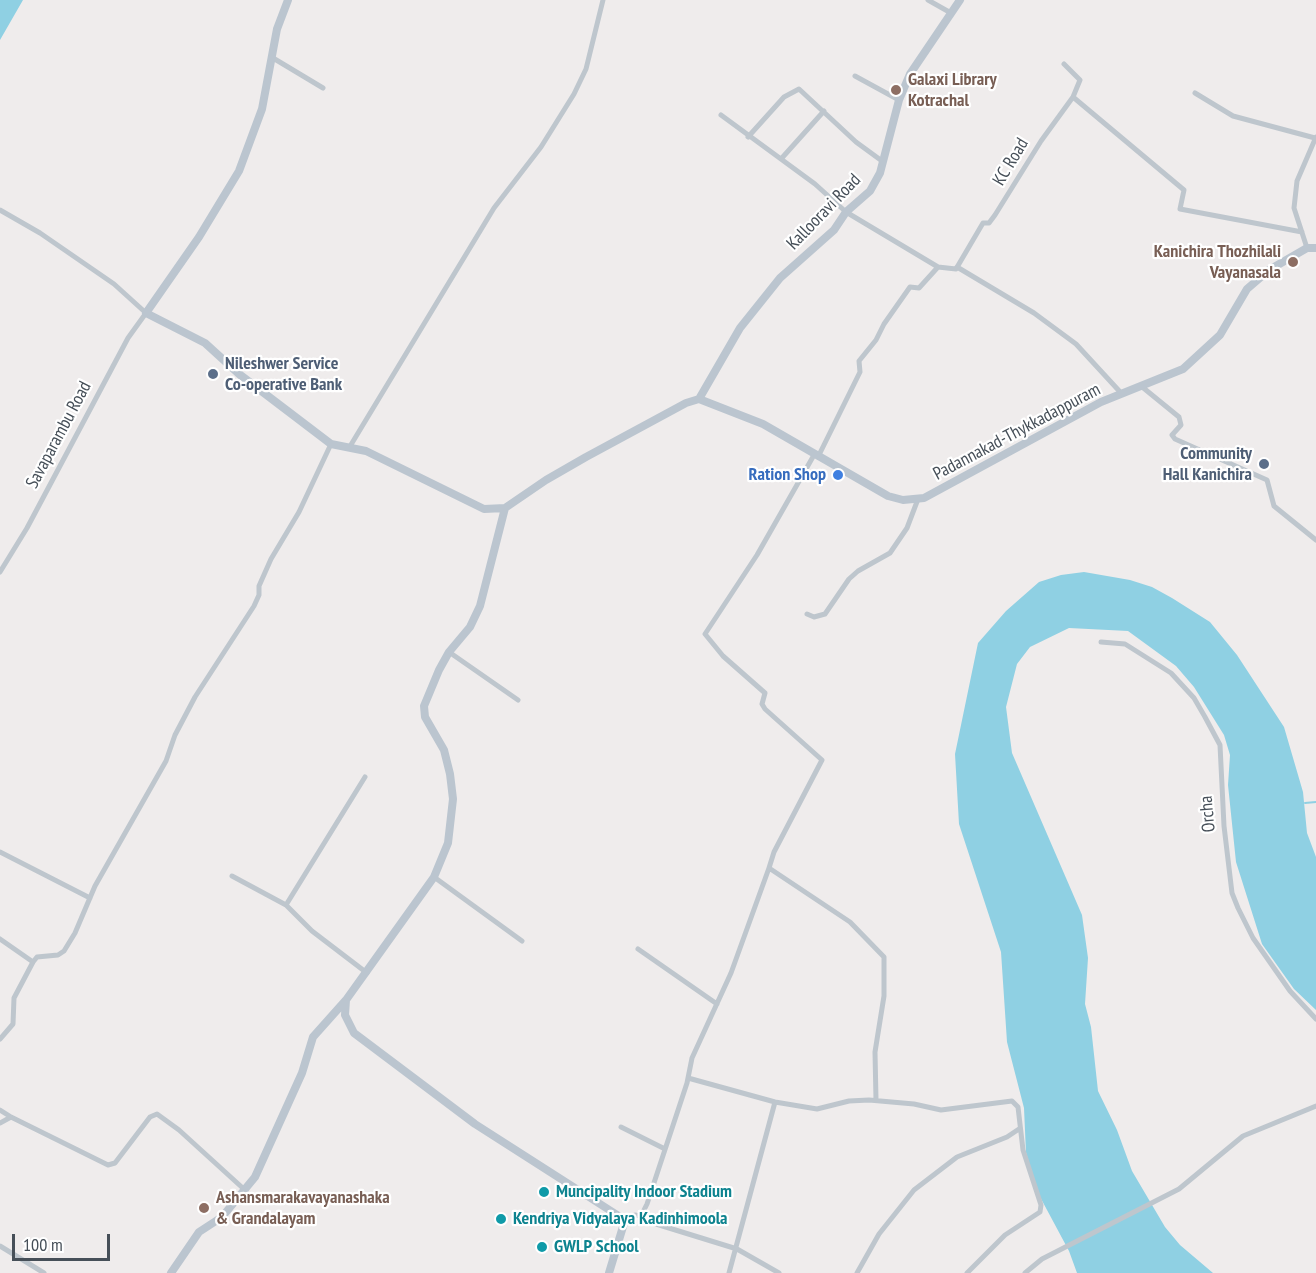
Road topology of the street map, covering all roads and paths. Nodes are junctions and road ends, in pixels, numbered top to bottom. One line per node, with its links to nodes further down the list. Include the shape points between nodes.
1 (288, 0): 6 (main road, via 277,29)
2 (603, 0): 31 (street, via 586,69 574,94 541,147 494,208)
3 (928, 0): 5 (street)
4 (960, 0): 5 (main road, Kallooravi Road)
5 (951, 13): 12 (main road, Kallooravi Road, via 909,74)
6 (273, 58): 9 (street); 26 (main road, via 262,109 239,171)
7 (1064, 64): 11 (street, via 1080,80)
8 (855, 76): 12 (street)
9 (323, 88)
10 (1195, 93): 16 (street, via 1233,116)
11 (1073, 97): 21 (street, via 1184,190 1180,209); 25 (street, KC Road, via 995,215 989,223 983,223)
12 (899, 100): 18 (main road, Kallooravi Road)
13 (824, 111): 15 (street, via 799,89 784,97); 17 (street); 18 (street)
14 (721, 115): 15 (street)
15 (748, 137): 17 (street)
16 (1316, 137): 21 (street, via 1297,181 1294,208)
17 (782, 159): 20 (street)
18 (882, 161): 20 (main road, Kallooravi Road, via 870,191)
19 (0, 210): 26 (street, via 114,284)
20 (846, 212): 24 (street); 29 (main road, Kallooravi Road, via 834,230 780,278 740,328)
21 (1302, 232): 22 (street)
22 (1307, 248): 23 (main road); 27 (main road, Padannakad-Thykkadappuram, via 1269,270 1247,289 1220,335 1183,369)
23 (1316, 248)
24 (938, 267): 25 (street); 32 (street, via 919,288 910,287 859,361 860,372)
25 (957, 267): 28 (street, via 1076,344)
26 (146, 313): 30 (main road, via 205,344); 36 (street, Savaparambu Road, via 128,338)
27 (1141, 387): 28 (main road, Padannakad-Thykkadappuram); 35 (street, via 1179,417 1181,425 1172,435 1175,439 1267,480 1274,506)
28 (1122, 394): 33 (main road, Padannakad-Thykkadappuram)
29 (699, 399): 32 (main road, Padannakad-Thykkadappuram, via 763,424); 34 (main road, via 586,457)
30 (331, 444): 31 (main road); 46 (street, via 299,512 271,559 255,606 195,697 161,771)
31 (349, 448): 34 (main road, via 366,452 484,509)
32 (816, 456): 33 (main road, Padannakad-Thykkadappuram, via 888,496); 43 (street, via 705,634 723,656 765,693 765,709 822,760)
33 (918, 499): 37 (street, via 907,528 890,553 849,579 825,614)
34 (505, 508): 39 (main road, via 480,606 470,627)
35 (1316, 540)
36 (1, 568)
37 (807, 614)
38 (1101, 642): 55 (street, Orcha, via 1125,644 1171,673 1205,717 1220,745 1232,892 1245,924 1283,982)
39 (449, 652): 40 (street); 45 (main road, via 424,706 425,717 444,750 453,799 448,843)
40 (518, 699)
41 (365, 777): 47 (street)
42 (0, 852): 46 (street)
43 (769, 868): 54 (street); 58 (street, via 850,922 884,957 884,996 875,1052)
44 (232, 876): 47 (street)
45 (434, 877): 49 (street); 52 (main road)
46 (90, 898): 51 (street, via 64,951 38,957)
47 (286, 905): 52 (street, via 312,931)
48 (0, 939): 51 (street)
49 (522, 941)
50 (638, 949): 54 (street)
51 (33, 962): 56 (street, via 14,998 13,1024)
52 (367, 973): 53 (main road)
53 (346, 1000): 67 (main road, via 313,1036 302,1073); 69 (main road, via 345,1015 354,1033 475,1124)
54 (717, 1004): 57 (street, via 692,1058)
55 (1316, 1019)
56 (0, 1039)
57 (688, 1078): 59 (street); 66 (street)
58 (876, 1100): 59 (street, via 849,1101 817,1109); 65 (street, via 941,1110 1012,1101 1018,1107)
59 (775, 1102): 71 (street)
60 (1316, 1106): 79 (street, via 1243,1136 1179,1189 1042,1259)
61 (0, 1110): 62 (street)
62 (11, 1117): 63 (street); 67 (street, via 108,1165 115,1163 150,1117 157,1114)
63 (0, 1123)
64 (621, 1127): 66 (street)
65 (1019, 1129): 77 (street, via 957,1157 914,1190 879,1234); 78 (street, via 1040,1212 1005,1235)
66 (664, 1149): 68 (street)
67 (246, 1191): 73 (main road, via 222,1217 199,1232)
68 (641, 1216): 69 (street); 71 (street)
69 (625, 1220): 74 (main road)
70 (0, 1246): 72 (street)
71 (737, 1249): 75 (street); 76 (street)
72 (44, 1273)
73 (171, 1273)
74 (609, 1273)
75 (729, 1273)
76 (779, 1273)
77 (857, 1273)
78 (967, 1273)
79 (1025, 1273)

